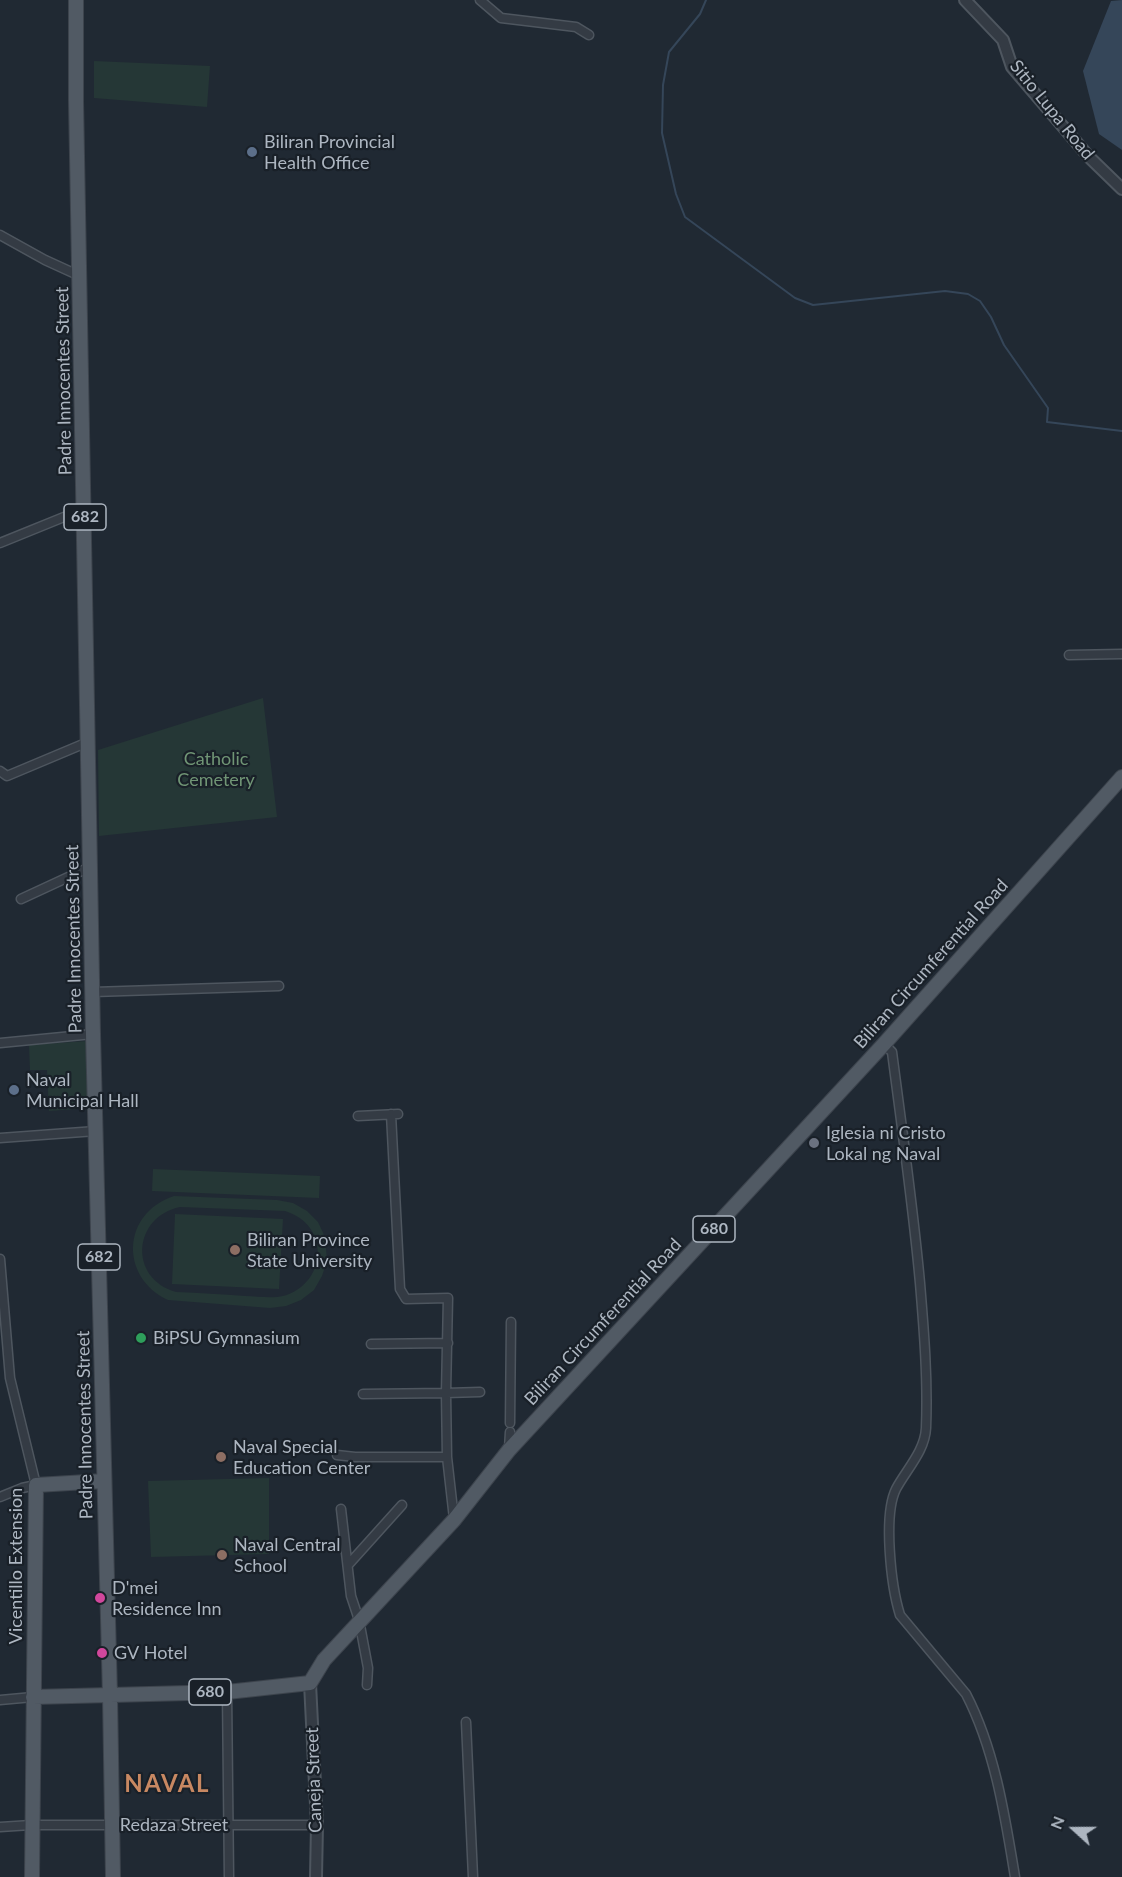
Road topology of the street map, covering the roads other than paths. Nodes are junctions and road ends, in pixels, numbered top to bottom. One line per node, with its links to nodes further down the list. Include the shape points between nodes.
1 (76, 0): 7 (main road, Padre Innocentes Street / 682)
2 (480, 0): 4 (street, via 501,18 576,27)
3 (965, 0): 5 (street, Sitio Lupa Road, via 1003,40 1012,66 1089,157)
4 (588, 35)
5 (1122, 189)
6 (0, 234): 7 (street)
7 (80, 276): 8 (main road, Padre Innocentes Street / 682)
8 (85, 514): 9 (street, via 64,517); 12 (main road, Padre Innocentes Street / 682)
9 (0, 543)
10 (1122, 654): 11 (street)
11 (1069, 655)
12 (88, 742): 13 (street, via 7,776); 15 (main road, Padre Innocentes Street / 682)
13 (0, 771)
14 (1122, 777): 21 (main road, Biliran Circumferential Road / 680)
15 (90, 867): 16 (street); 18 (main road, Padre Innocentes Street / 682)
16 (21, 899)
17 (279, 986): 18 (street)
18 (93, 992): 19 (main road, Padre Innocentes Street / 682)
19 (93, 1034): 20 (street); 23 (main road, Padre Innocentes Street / 682)
20 (0, 1043)
21 (884, 1044): 32 (main road, Biliran Circumferential Road / 680); 60 (street, via 892,1052 925,1339 926,1431 921,1448 893,1497 888,1521 896,1601 900,1614 973,1707 1006,1822)
22 (358, 1116): 27 (street, via 394,1114 400,1289 406,1299 448,1298)
23 (96, 1131): 24 (street); 35 (main road, Padre Innocentes Street / 682)
24 (0, 1138)
25 (0, 1259): 36 (street, Vicentillo Extension, via 10,1378)
26 (511, 1322): 32 (street)
27 (448, 1342): 28 (street); 30 (street)
28 (371, 1344)
29 (480, 1392): 30 (street)
30 (446, 1393): 31 (street); 34 (street)
31 (363, 1394)
32 (509, 1450): 40 (main road, Biliran Circumferential Road / 680)
33 (337, 1455): 34 (street)
34 (447, 1457): 40 (street)
35 (104, 1480): 36 (main road); 46 (main road, Padre Innocentes Street / 682)
36 (36, 1485): 37 (street); 47 (main road, Vicentillo Extension)
37 (0, 1497)
38 (402, 1505): 41 (street)
39 (341, 1509): 41 (street)
40 (454, 1520): 42 (main road, Biliran Circumferential Road / 680)
41 (348, 1566): 42 (street, via 351,1596)
42 (359, 1620): 43 (main road, Biliran Circumferential Road / 680, via 324,1660); 44 (street)
43 (310, 1683): 45 (main road, 680); 52 (street, Caneja Street)
44 (368, 1685)
45 (227, 1692): 46 (main road, 680); 50 (street)
46 (110, 1696): 47 (main road); 51 (main road, Padre Innocentes Street)
47 (33, 1697): 48 (street); 53 (main road, Vicentillo Extension)
48 (0, 1700)
49 (466, 1722): 59 (street)
50 (229, 1824): 51 (street, Redaza Street); 52 (street, Redaza Street); 57 (street)
51 (111, 1825): 53 (street, Redaza Street); 56 (main road, Padre Innocentes Street)
52 (316, 1825): 58 (street, Caneja Street)
53 (31, 1826): 54 (street, Redaza Street); 55 (main road, Vicentillo Extension)
54 (0, 1827)
55 (32, 1877)
56 (112, 1877)
57 (229, 1877)
58 (316, 1877)
59 (472, 1877)
60 (1015, 1877)

